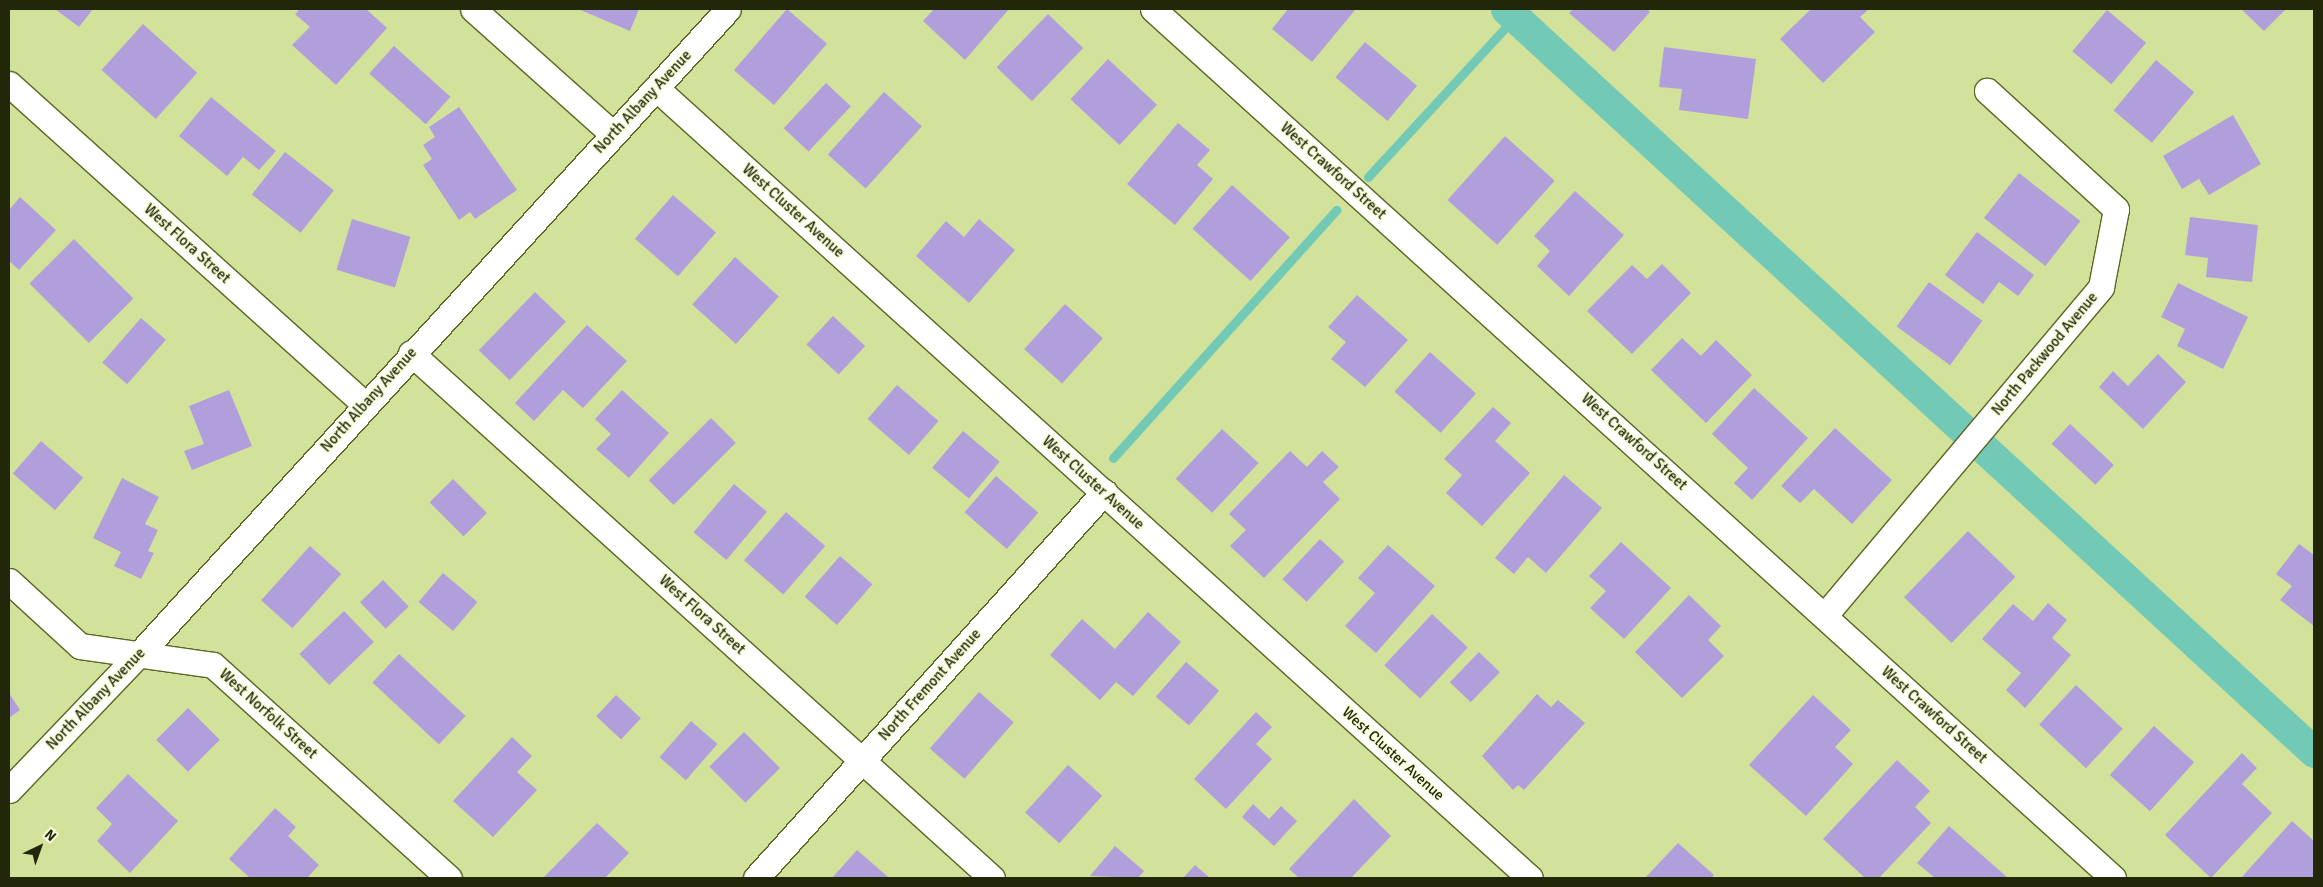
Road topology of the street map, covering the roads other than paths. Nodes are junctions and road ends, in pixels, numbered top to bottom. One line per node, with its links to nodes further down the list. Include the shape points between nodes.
1 (473, 9): 7 (street)
2 (728, 9): 5 (street, North Albany Avenue)
3 (1153, 9): 12 (street, West Crawford Street)
4 (9, 84): 9 (street, West Flora Street)
5 (656, 88): 7 (street, North Albany Avenue); 10 (street, West Cluster Avenue)
6 (1987, 91): 12 (street, North Packwood Avenue, via 2116,209 2100,287)
7 (612, 134): 8 (street, North Albany Avenue)
8 (411, 353): 9 (street, North Albany Avenue); 14 (street, West Flora Street)
9 (364, 404): 13 (street, North Albany Avenue)
10 (1104, 492): 14 (street, North Fremont Avenue); 19 (street, West Cluster Avenue)
11 (9, 581): 13 (street, West Norfolk Street, via 80,646)
12 (1825, 615): 20 (street, West Crawford Street)
13 (142, 651): 15 (street, North Albany Avenue); 16 (street, West Norfolk Street, via 213,665)
14 (862, 760): 17 (street, North Fremont Avenue); 18 (street, West Flora Street)
15 (9, 790)
16 (450, 878)
17 (756, 878)
18 (992, 878)
19 (1530, 878)
20 (2113, 878)

